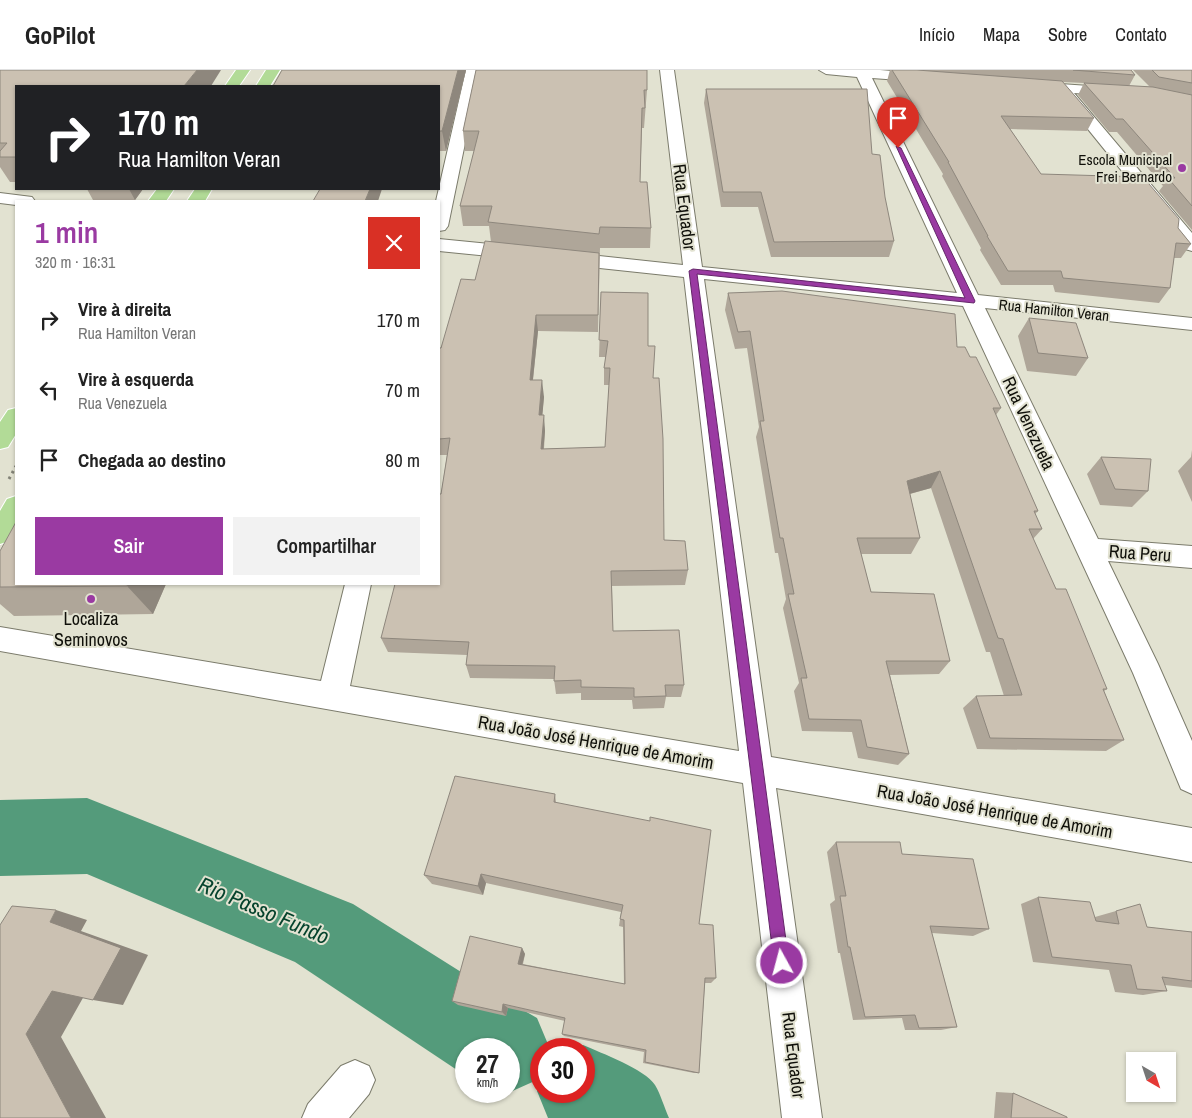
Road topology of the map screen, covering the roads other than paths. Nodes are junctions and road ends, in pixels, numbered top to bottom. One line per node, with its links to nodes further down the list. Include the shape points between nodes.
1 (243, 70): 10 (main road)
2 (273, 70): 11 (main road)
3 (474, 70): 17 (street)
4 (667, 70): 20 (street, Rua Equador)
5 (826, 70): 6 (street)
6 (862, 71): 7 (street); 21 (street, Rua Venezuela)
7 (938, 78)
8 (1132, 79): 13 (street)
9 (1015, 84): 12 (street)
10 (233, 85)
11 (264, 85)
12 (1062, 88): 13 (street); 19 (street)
13 (1146, 94): 14 (street)
14 (1192, 103)
15 (0, 198): 16 (street)
16 (17, 200)
17 (440, 222)
18 (440, 245): 20 (street, Rua Hamilton Veran)
19 (1192, 245)
20 (693, 271): 21 (street, Rua Hamilton Veran); 32 (street, Rua Equador)
21 (971, 301): 22 (street, Rua Hamilton Veran); 27 (street, Rua Venezuela)
22 (1192, 324)
23 (15, 418): 24 (main road)
24 (0, 441)
25 (15, 508): 26 (main road)
26 (0, 534)
27 (1089, 549): 28 (street, Rua Peru); 33 (street, Rua Venezuela, via 1148,673)
28 (1192, 557)
29 (358, 585): 31 (street)
30 (0, 639): 31 (street, Rua João José Henrique de Amorim)
31 (333, 696): 32 (street, Rua João José Henrique de Amorim)
32 (757, 770): 34 (street, Rua João José Henrique de Amorim); 37 (street, Rua Equador)
33 (1192, 778)
34 (1192, 845)
35 (355, 1080): 36 (street)
36 (322, 1118)
37 (802, 1118)

